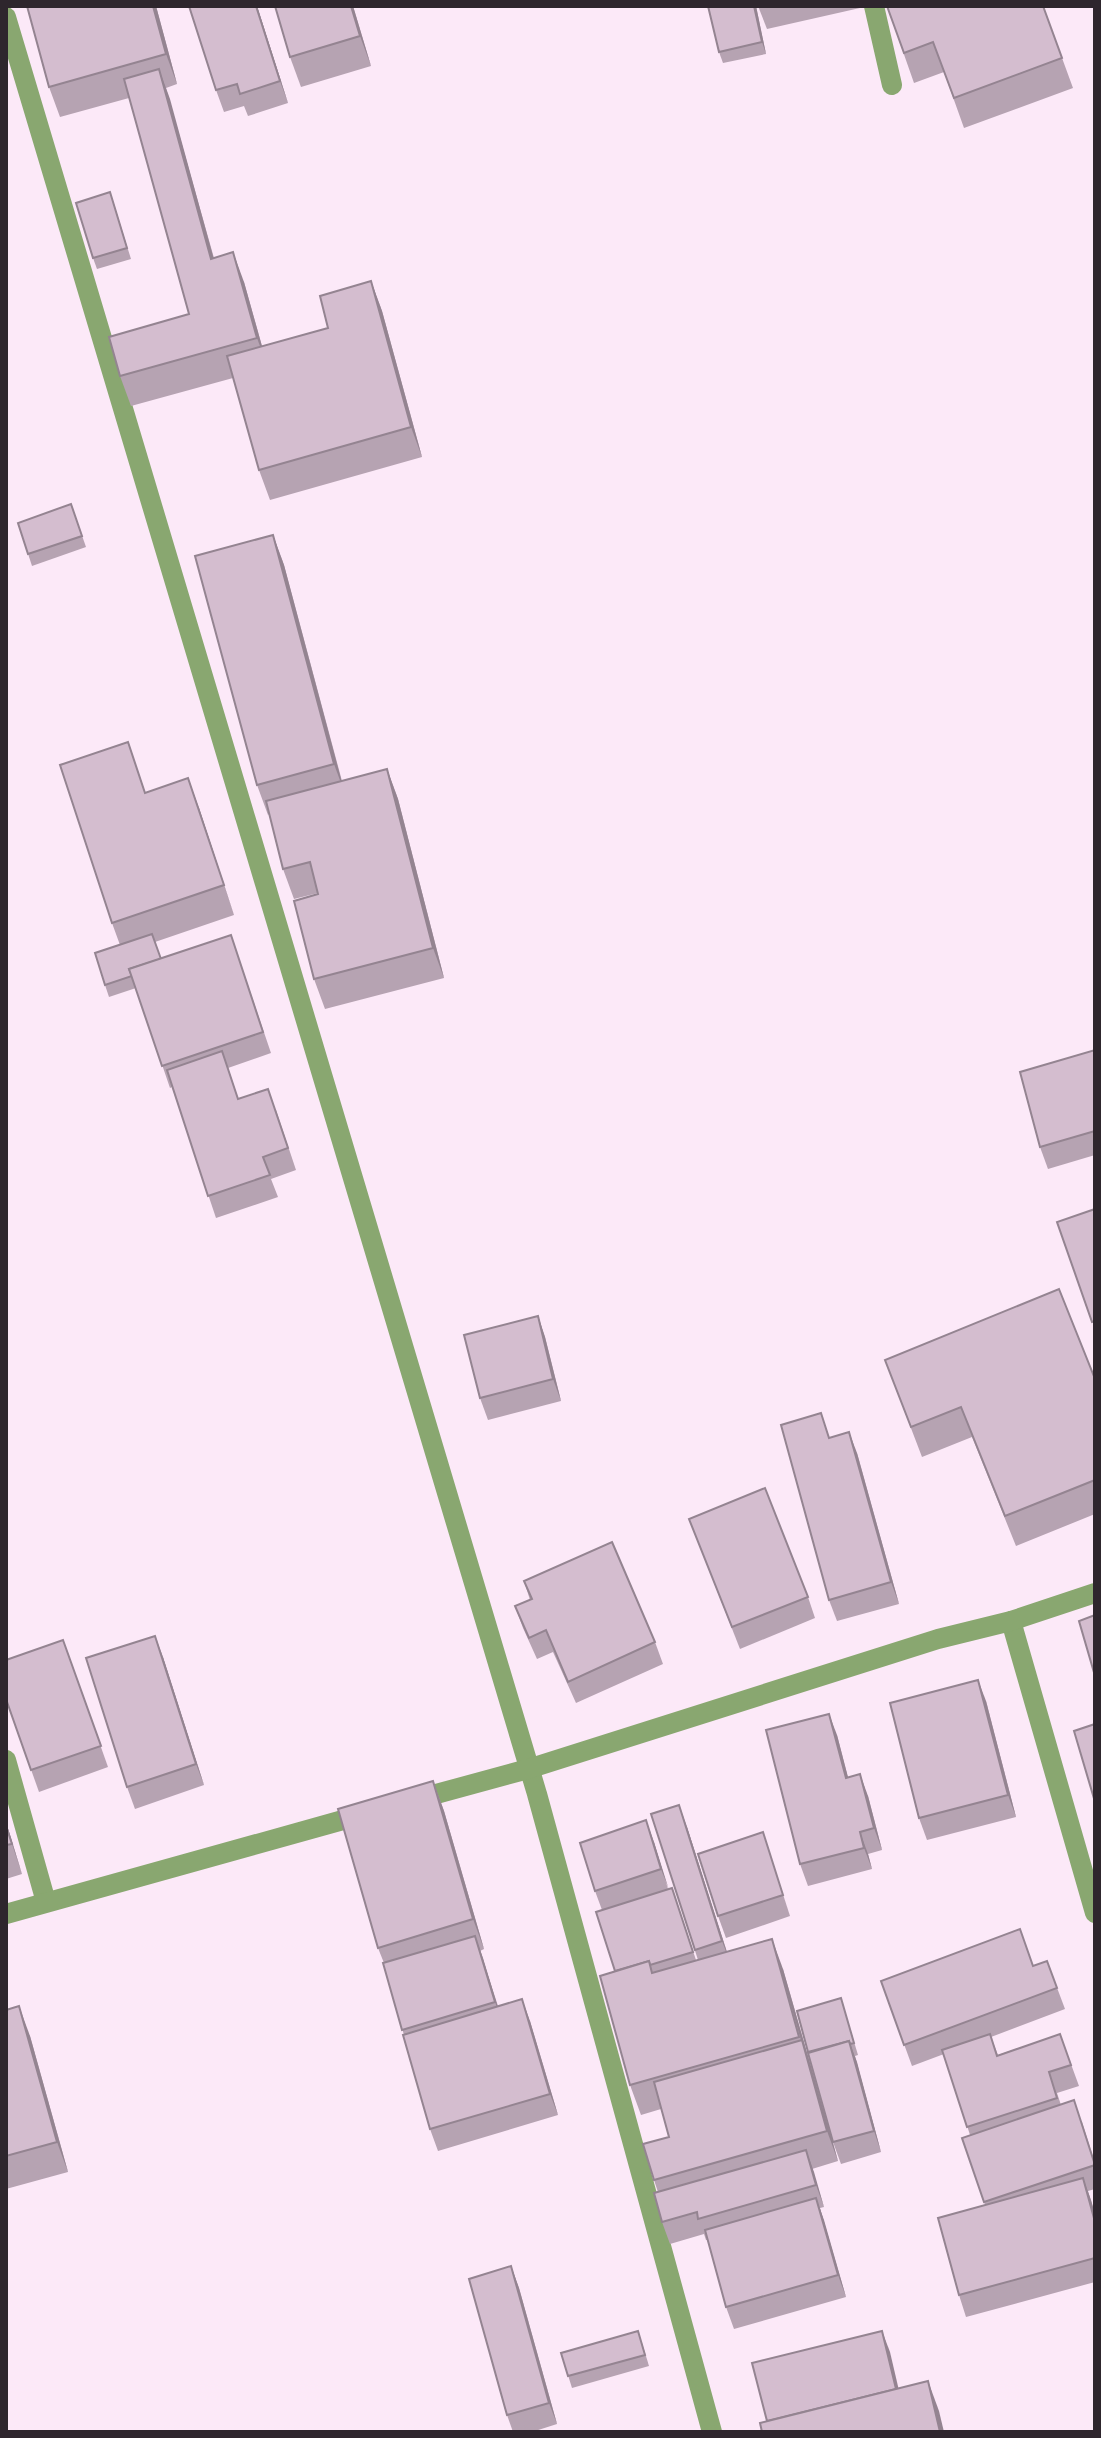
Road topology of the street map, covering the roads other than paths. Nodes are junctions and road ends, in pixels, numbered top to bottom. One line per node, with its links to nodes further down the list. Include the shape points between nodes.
1 (874, 6): 3 (street)
2 (6, 17): 7 (street)
3 (892, 85)
4 (1095, 1593): 5 (street)
5 (1011, 1621): 7 (street, via 938,1639); 9 (street)
6 (6, 1760): 8 (street)
7 (528, 1769): 8 (street); 11 (street)
8 (46, 1902): 10 (street)
9 (1095, 1913)
10 (6, 1914)
11 (712, 2432)

